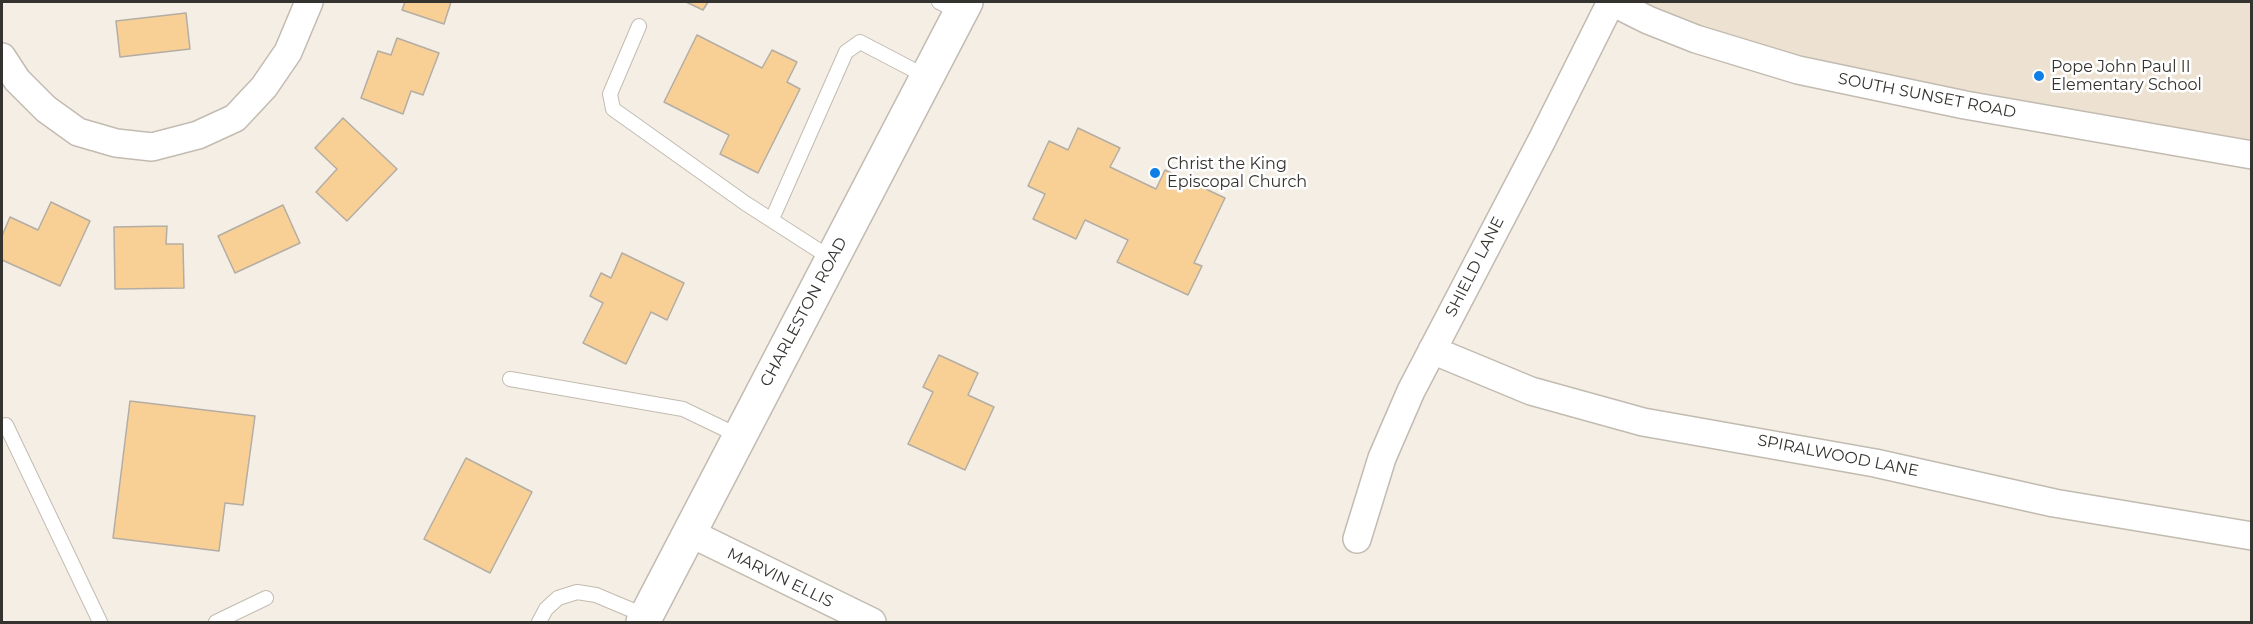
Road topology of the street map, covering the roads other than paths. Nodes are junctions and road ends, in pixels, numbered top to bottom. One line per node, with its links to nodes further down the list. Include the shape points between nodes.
1 (309, 2): 5 (street, via 288,52 264,87 235,117 198,135 152,147 116,143 78,132 46,109 17,80)
2 (1611, 2): 7 (street, SOUTH SUNSET ROAD, via 1696,39 1798,70 1965,105); 10 (street, SHIELD LANE)
3 (955, 5): 6 (street, CHARLESTON ROAD)
4 (639, 26): 8 (lane, via 610,94 613,109)
5 (2, 57)
6 (927, 77): 8 (lane, via 860,42 846,52); 9 (street, CHARLESTON ROAD)
7 (2252, 155)
8 (772, 219): 9 (lane)
9 (832, 259): 13 (street, CHARLESTON ROAD)
10 (1431, 350): 15 (street, SPIRALWOOD LANE, via 1531,391 1643,422 1875,463 2054,503); 16 (street, SHIELD LANE, via 1382,458)
11 (510, 379): 13 (lane, via 683,409)
12 (6, 425): 19 (lane)
13 (739, 436): 14 (street, CHARLESTON ROAD)
14 (688, 532): 18 (street, CHARLESTON ROAD); 22 (street, MARVIN ELLIS)
15 (2252, 536)
16 (1357, 539)
17 (266, 598): 20 (lane)
18 (644, 619): 21 (lane, via 596,595 577,592 558,598)
19 (100, 622)
20 (216, 622)
21 (539, 622)
22 (872, 622)

